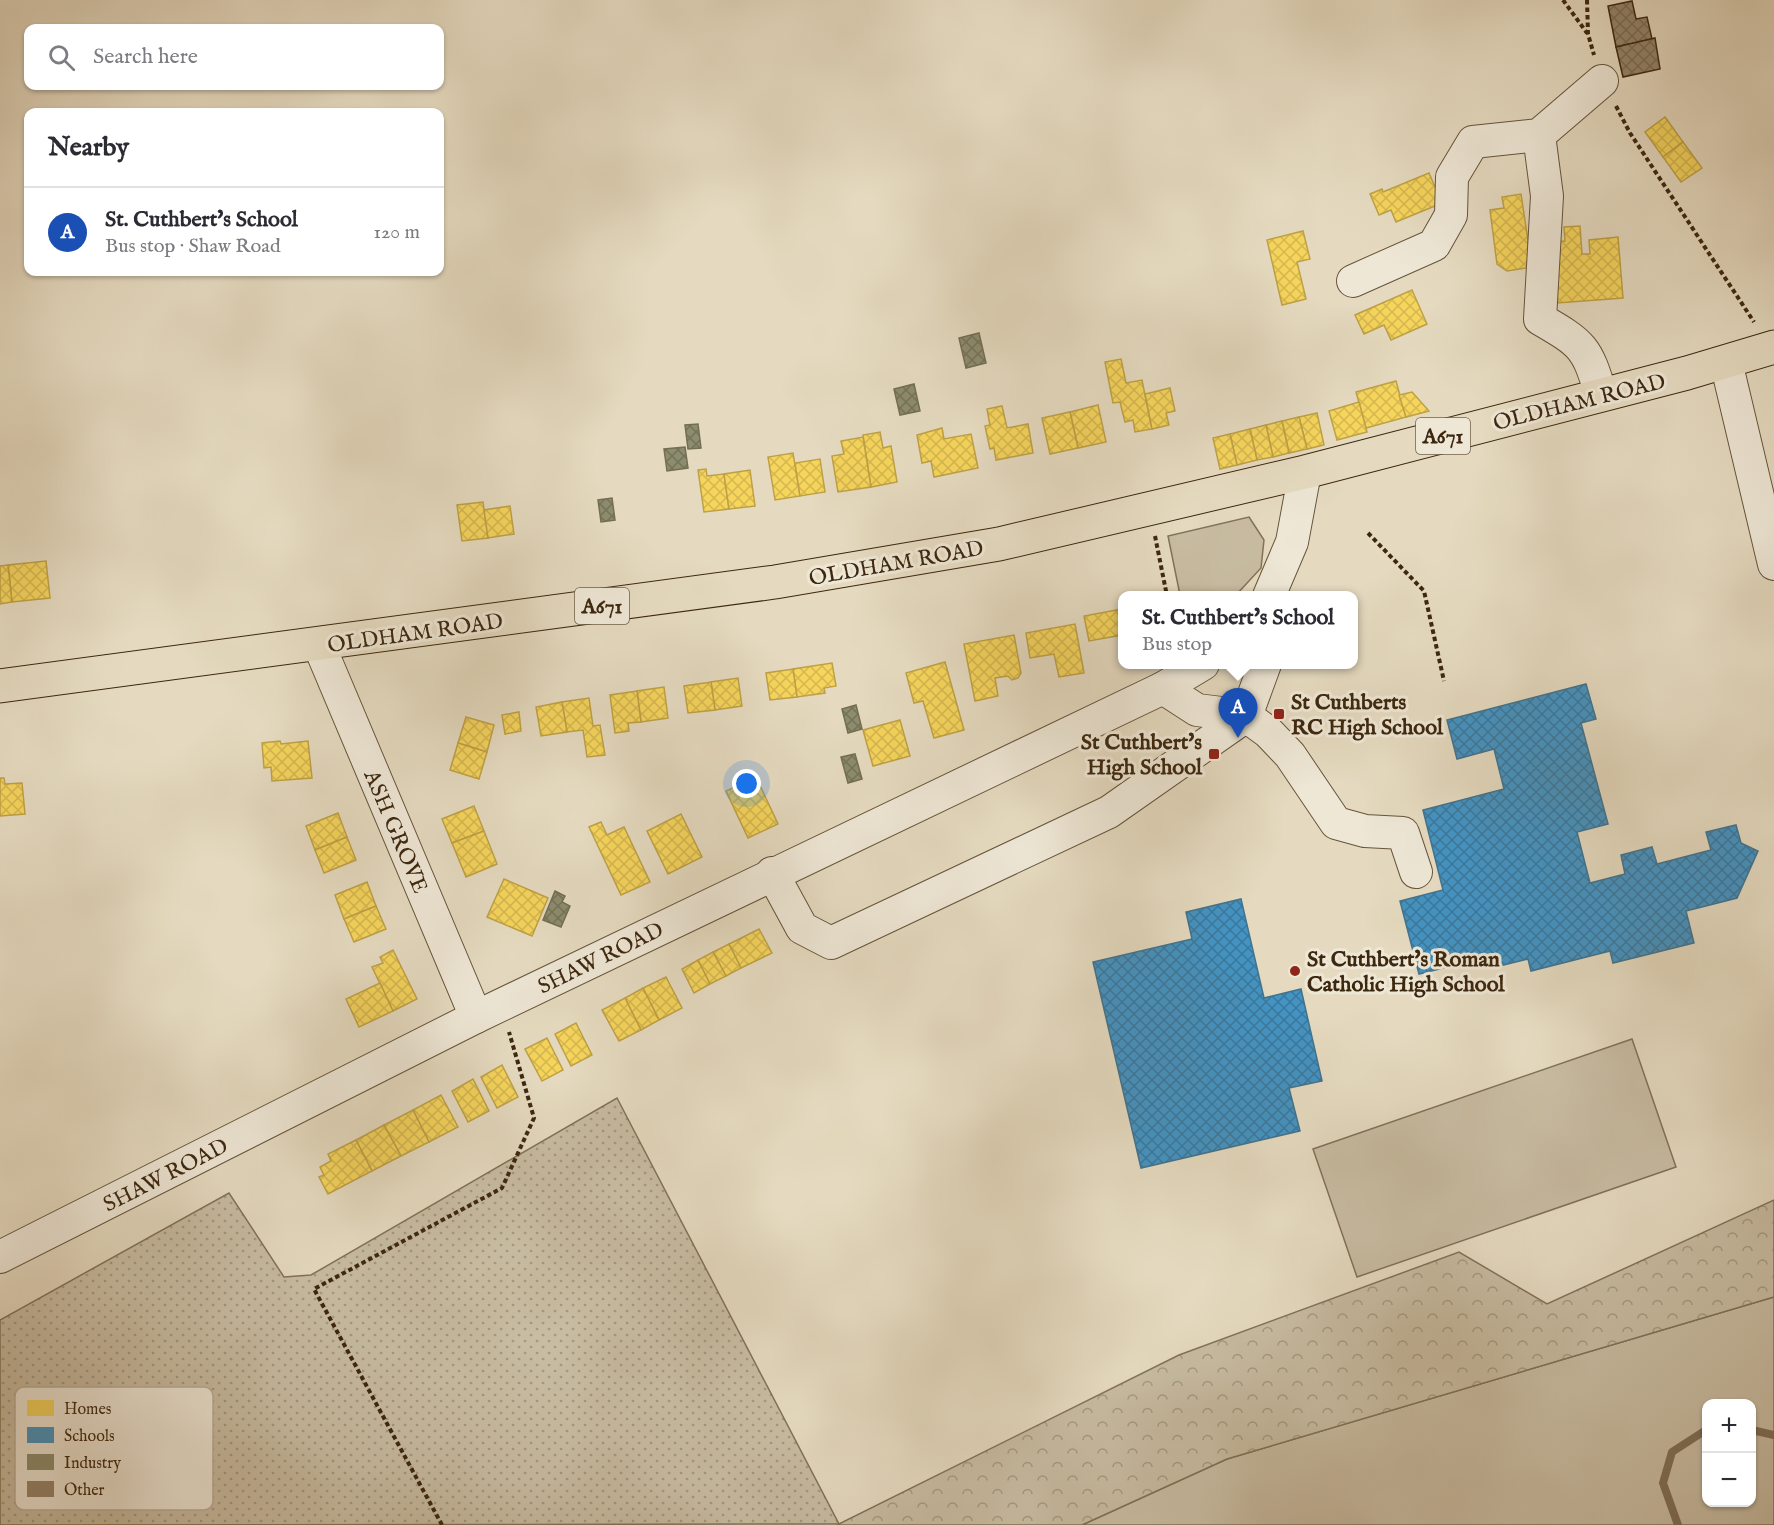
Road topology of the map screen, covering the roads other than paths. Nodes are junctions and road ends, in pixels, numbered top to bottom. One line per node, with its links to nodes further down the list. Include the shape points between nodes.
1 (1602, 81): 2 (street)
2 (1539, 135): 3 (street, via 1473,142 1452,177 1451,215 1434,245); 6 (street, via 1547,196 1540,318 1571,338 1589,356)
3 (1353, 281)
4 (1772, 348): 5 (main road, OLDHAM ROAD / A671)
5 (1726, 362): 6 (main road, OLDHAM ROAD / A671); 8 (street)
6 (1601, 395): 7 (main road, OLDHAM ROAD / A671)
7 (1305, 472): 9 (street, via 1292,542); 10 (main road, OLDHAM ROAD / A671, via 999,544 776,582)
8 (1774, 564)
9 (1271, 591)
10 (319, 645): 13 (main road, OLDHAM ROAD / A671); 18 (street, ASH GROVE)
11 (1195, 669): 14 (street, SHAW ROAD)
12 (1263, 669): 15 (street)
13 (0, 686)
14 (1163, 688): 15 (street, via 1197,710); 17 (street, SHAW ROAD)
15 (1246, 716): 16 (street, via 1290,755 1336,823 1365,831 1403,833); 17 (street, via 1109,812 831,943 802,928)
16 (1416, 872)
17 (772, 873): 18 (street, SHAW ROAD)
18 (487, 1012): 19 (street, SHAW ROAD)
19 (0, 1257)

